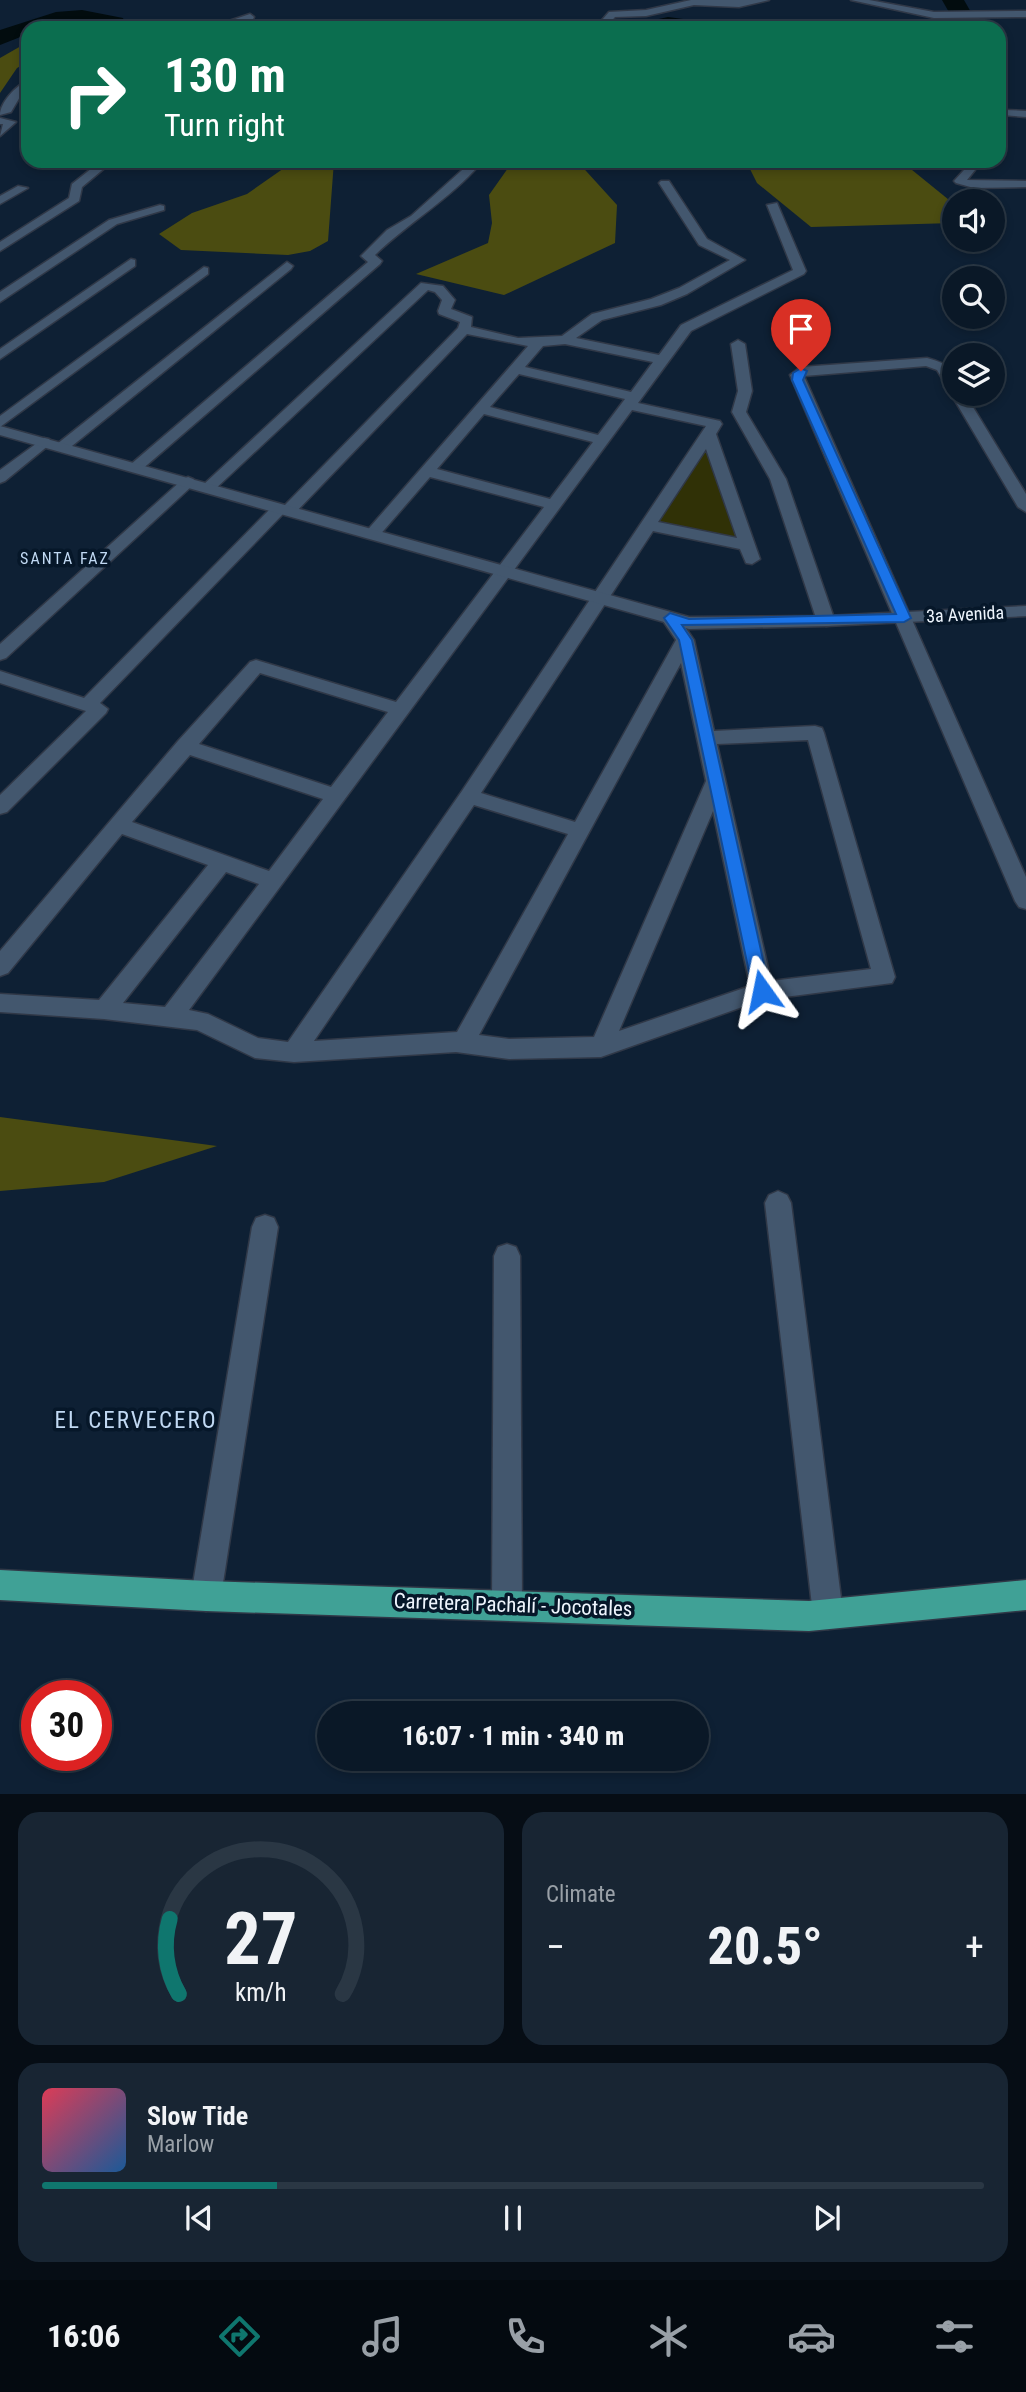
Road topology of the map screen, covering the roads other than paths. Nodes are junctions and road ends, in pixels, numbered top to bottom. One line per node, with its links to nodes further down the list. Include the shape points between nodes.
1 (765, 0): 6 (street, via 694,2 646,13 612,14)
2 (855, 0): 3 (street, via 934,15)
3 (1026, 14)
4 (250, 17): 5 (street)
5 (237, 21)
6 (606, 21)
7 (21, 88): 8 (street, via 7,110)
8 (0, 112)
9 (1006, 113): 10 (street)
10 (1026, 114)
11 (0, 121): 12 (street, via 11,122)
12 (0, 133)
13 (99, 168): 22 (street, via 76,186 75,199)
14 (471, 168): 44 (street, via 367,256 376,261)
15 (969, 168): 17 (street, via 960,181)
16 (665, 183): 28 (street, via 703,242 739,260 674,295 597,317)
17 (1026, 184)
18 (0, 189): 19 (street, via 22,188)
19 (0, 201)
20 (773, 205): 32 (street, via 800,271 686,328)
21 (160, 208): 26 (street, via 113,222)
22 (0, 247)
23 (131, 263): 31 (street)
24 (287, 266): 43 (street)
25 (204, 271): 38 (street)
26 (0, 298)
27 (464, 328): 29 (street, via 518,342); 48 (street, via 467,320 444,311 449,300 439,289 425,286); 51 (street)
28 (565, 340): 29 (street); 32 (street)
29 (539, 342): 34 (street)
30 (738, 344): 59 (street, via 745,391 739,412 778,479)
31 (0, 355)
32 (663, 360): 35 (street)
33 (942, 367): 58 (street, via 928,362 801,371 797,375)
34 (516, 369): 35 (street); 37 (street)
35 (632, 401): 40 (street, via 715,424); 41 (street)
36 (965, 406): 50 (street)
37 (481, 409): 41 (street); 45 (street)
38 (0, 423)
39 (0, 430): 42 (street, 3a Avenida)
40 (708, 433): 52 (street); 52 (street, via 748,552)
41 (602, 440): 49 (street)
42 (44, 442): 43 (street, 3a Avenida); 46 (street)
43 (62, 447): 44 (street, 3a Avenida)
44 (135, 468): 47 (street, 3a Avenida)
45 (427, 471): 49 (street); 53 (street)
46 (0, 478)
47 (188, 482): 48 (street, 3a Avenida); 61 (street)
48 (208, 488): 51 (street, 3a Avenida)
49 (554, 505): 54 (street)
50 (1026, 507)
51 (284, 509): 53 (street, 3a Avenida); 63 (street)
52 (649, 525): 55 (street)
53 (372, 534): 54 (street, 3a Avenida)
54 (504, 571): 55 (street, 3a Avenida); 64 (street)
55 (601, 598): 57 (street, 3a Avenida); 69 (street)
56 (1026, 611): 58 (street, 3a Avenida)
57 (670, 618): 59 (street, 3a Avenida, via 688,623); 60 (street)
58 (904, 618): 59 (street, 3a Avenida); 75 (street)
59 (826, 621)
60 (685, 640): 65 (street); 72 (street)
61 (0, 654)
62 (2, 680): 63 (street)
63 (88, 704): 70 (street, via 99,709)
64 (399, 709): 66 (street, via 256,666); 68 (street)
65 (706, 738): 67 (street); 77 (street, via 815,733 884,977)
66 (185, 746): 68 (street); 71 (street)
67 (717, 778): 77 (street); 82 (street)
68 (335, 796): 74 (street)
69 (469, 796): 72 (street); 83 (street)
70 (0, 807)
71 (118, 825): 73 (street); 76 (street)
72 (581, 831): 81 (street)
73 (222, 862): 74 (street); 79 (street)
74 (272, 880): 80 (street)
75 (1026, 901)
76 (0, 967)
77 (762, 991): 82 (street)
78 (0, 1003): 79 (street)
79 (104, 1010): 80 (street)
80 (170, 1018): 83 (street, via 200,1021 255,1048)
81 (463, 1043): 82 (street, via 509,1049); 83 (street)
82 (601, 1047)
83 (294, 1052)
84 (778, 1203): 91 (street)
85 (265, 1227): 89 (street)
86 (507, 1256): 90 (street)
87 (0, 1585): 89 (main road, Carretera Pachalí - Jocotales)
88 (1026, 1595): 91 (main road, Carretera Pachalí - Jocotales)
89 (206, 1596): 90 (main road, Carretera Pachalí - Jocotales)
90 (507, 1605): 91 (main road, Carretera Pachalí - Jocotales)
91 (828, 1614)

